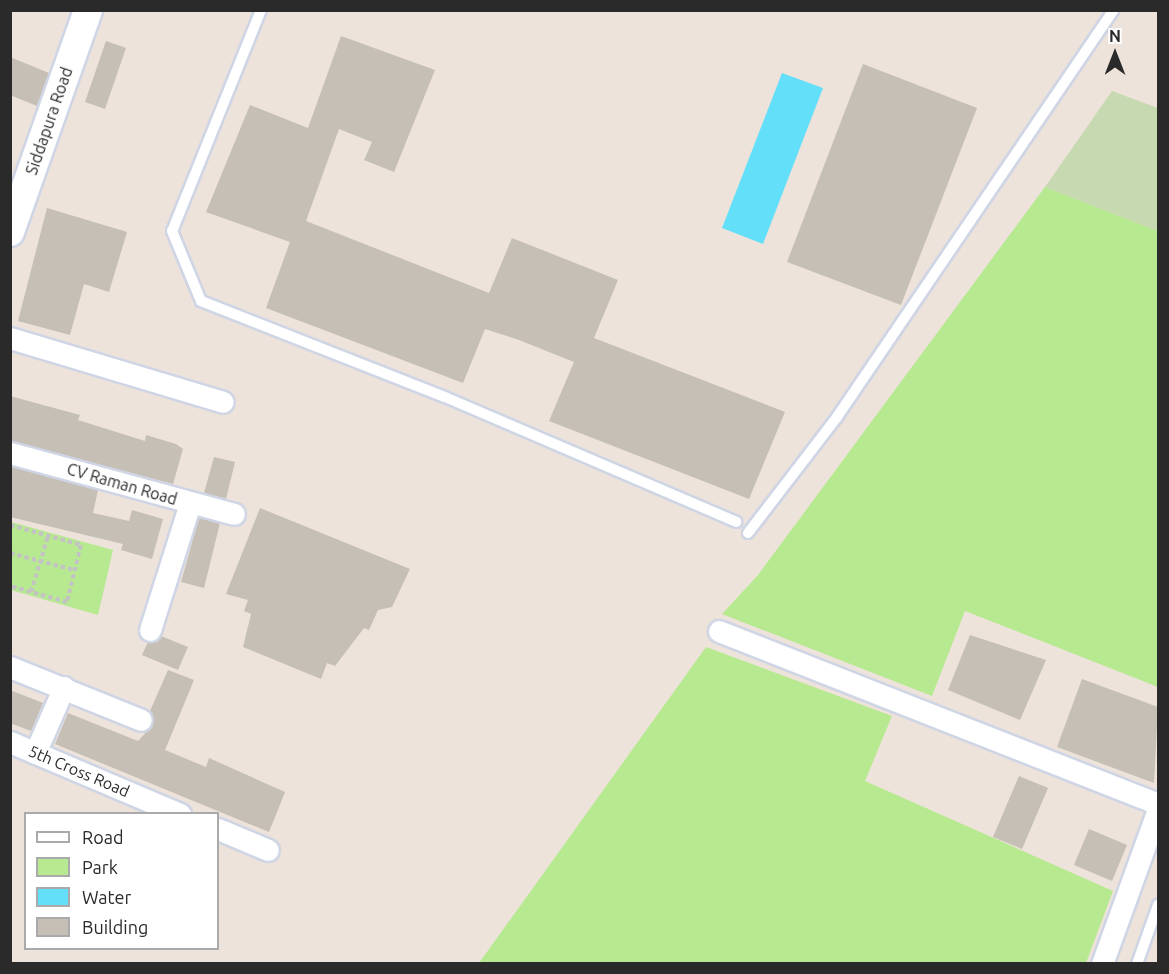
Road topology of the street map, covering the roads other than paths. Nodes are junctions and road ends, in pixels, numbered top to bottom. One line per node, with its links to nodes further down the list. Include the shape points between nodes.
1 (88, 10): 4 (street, Siddapura Road)
2 (261, 10): 10 (lane, via 172,231 201,301 445,397)
3 (1114, 10): 11 (lane, via 837,417)
4 (10, 232)
5 (10, 338): 6 (street)
6 (223, 402)
7 (10, 453): 8 (street, CV Raman Road)
8 (190, 503): 9 (street, CV Raman Road); 12 (street)
9 (234, 514)
10 (736, 522)
11 (747, 533)
12 (150, 630)
13 (719, 631): 19 (street)
14 (10, 667): 15 (street)
15 (64, 687): 16 (street); 18 (street)
16 (141, 720)
17 (10, 742): 18 (street, 5th Cross Road)
18 (35, 753): 21 (street, 5th Cross Road)
19 (1158, 804)
20 (1158, 809): 25 (street)
21 (178, 812)
22 (219, 829): 23 (street)
23 (268, 850)
24 (1158, 905): 26 (lane)
25 (1102, 963)
26 (1137, 963)

